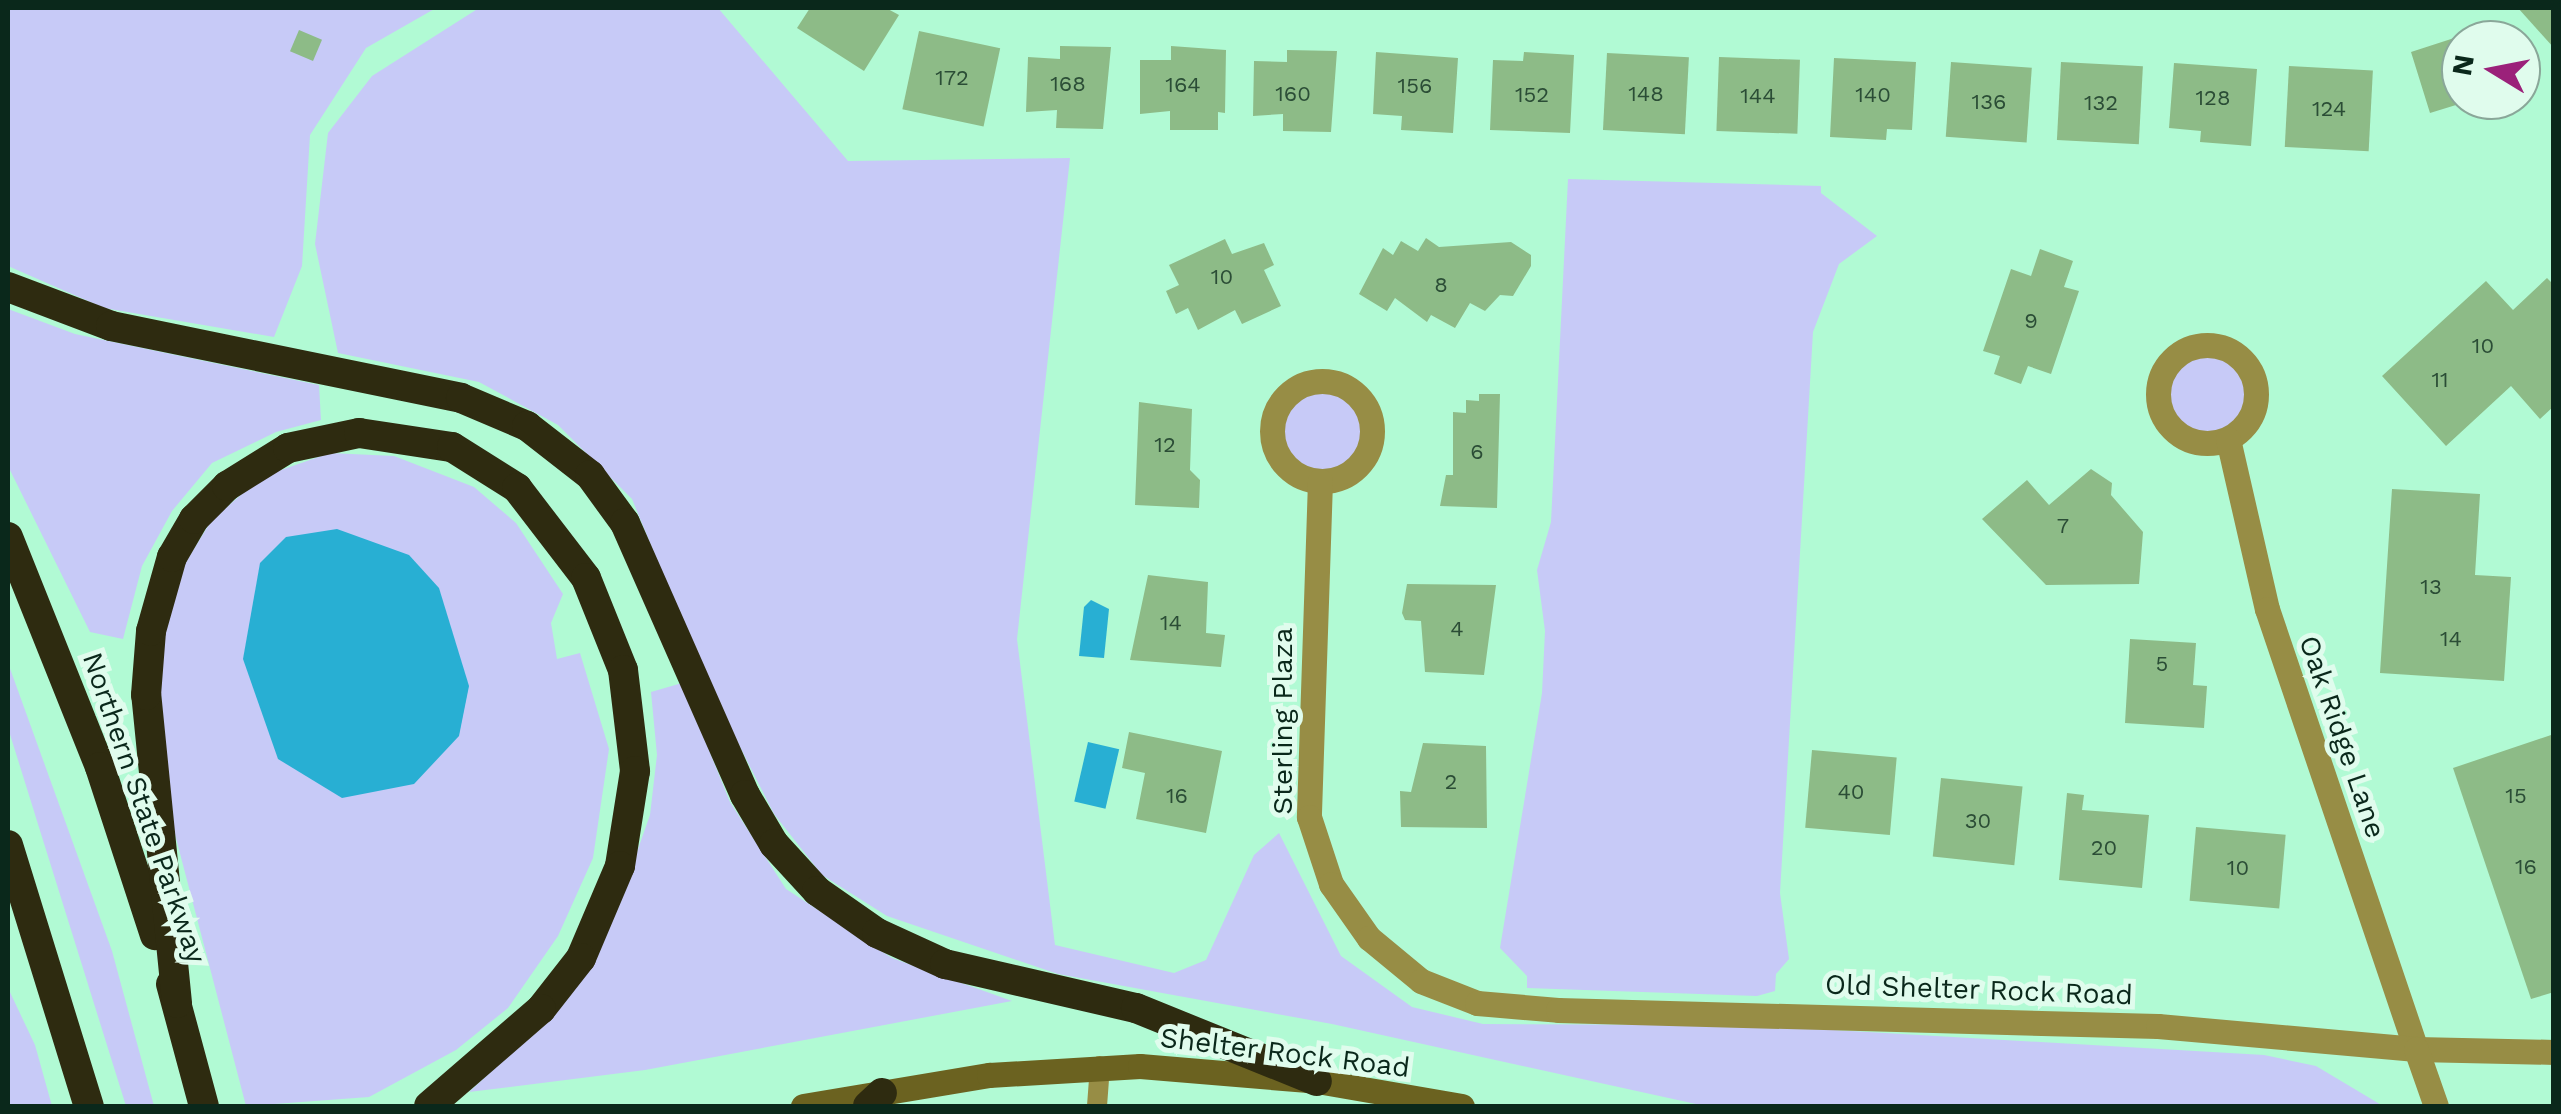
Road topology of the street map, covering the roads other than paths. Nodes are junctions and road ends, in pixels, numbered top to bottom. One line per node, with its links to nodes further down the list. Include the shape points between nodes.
1 (8, 287): 11 (highway, via 147,335 462,398 527,426 590,474 624,523 752,808 774,844 817,890 877,934 945,964 1136,1008)
2 (2228, 439): 8 (street, Oak Ridge Lane, via 2267,608)
3 (1320, 481): 3 (street, via 1353,471 1372,442 1372,424 1356,394 1324,380 1283,400 1272,429 1291,471); 7 (street, Sterling Plaza, via 1309,817 1331,884 1369,938 1422,981)
4 (8, 537): 6 (highway, Northern State Parkway, via 100,767)
5 (8, 845): 13 (highway)
6 (176, 1003): 14 (highway, Northern State Parkway); 15 (highway, via 146,694 154,618 172,557 218,494 288,448 358,433 452,447 517,488 586,578 623,670 635,771 620,866 581,958 531,1018)
7 (1478, 1003): 8 (street, Old Shelter Rock Road, via 2158,1026)
8 (2416, 1049): 9 (street, Old Shelter Rock Road); 19 (street)
9 (2554, 1052)
10 (1100, 1066): 11 (main road, Shelter Rock Road); 12 (main road, Shelter Rock Road); 17 (lane)
11 (1317, 1081): 18 (main road, Shelter Rock Road)
12 (875, 1100): 16 (main road, Shelter Rock Road)
13 (89, 1106)
14 (204, 1106)
15 (429, 1106)
16 (804, 1106)
17 (1097, 1106)
18 (1456, 1106)
19 (2436, 1106)

